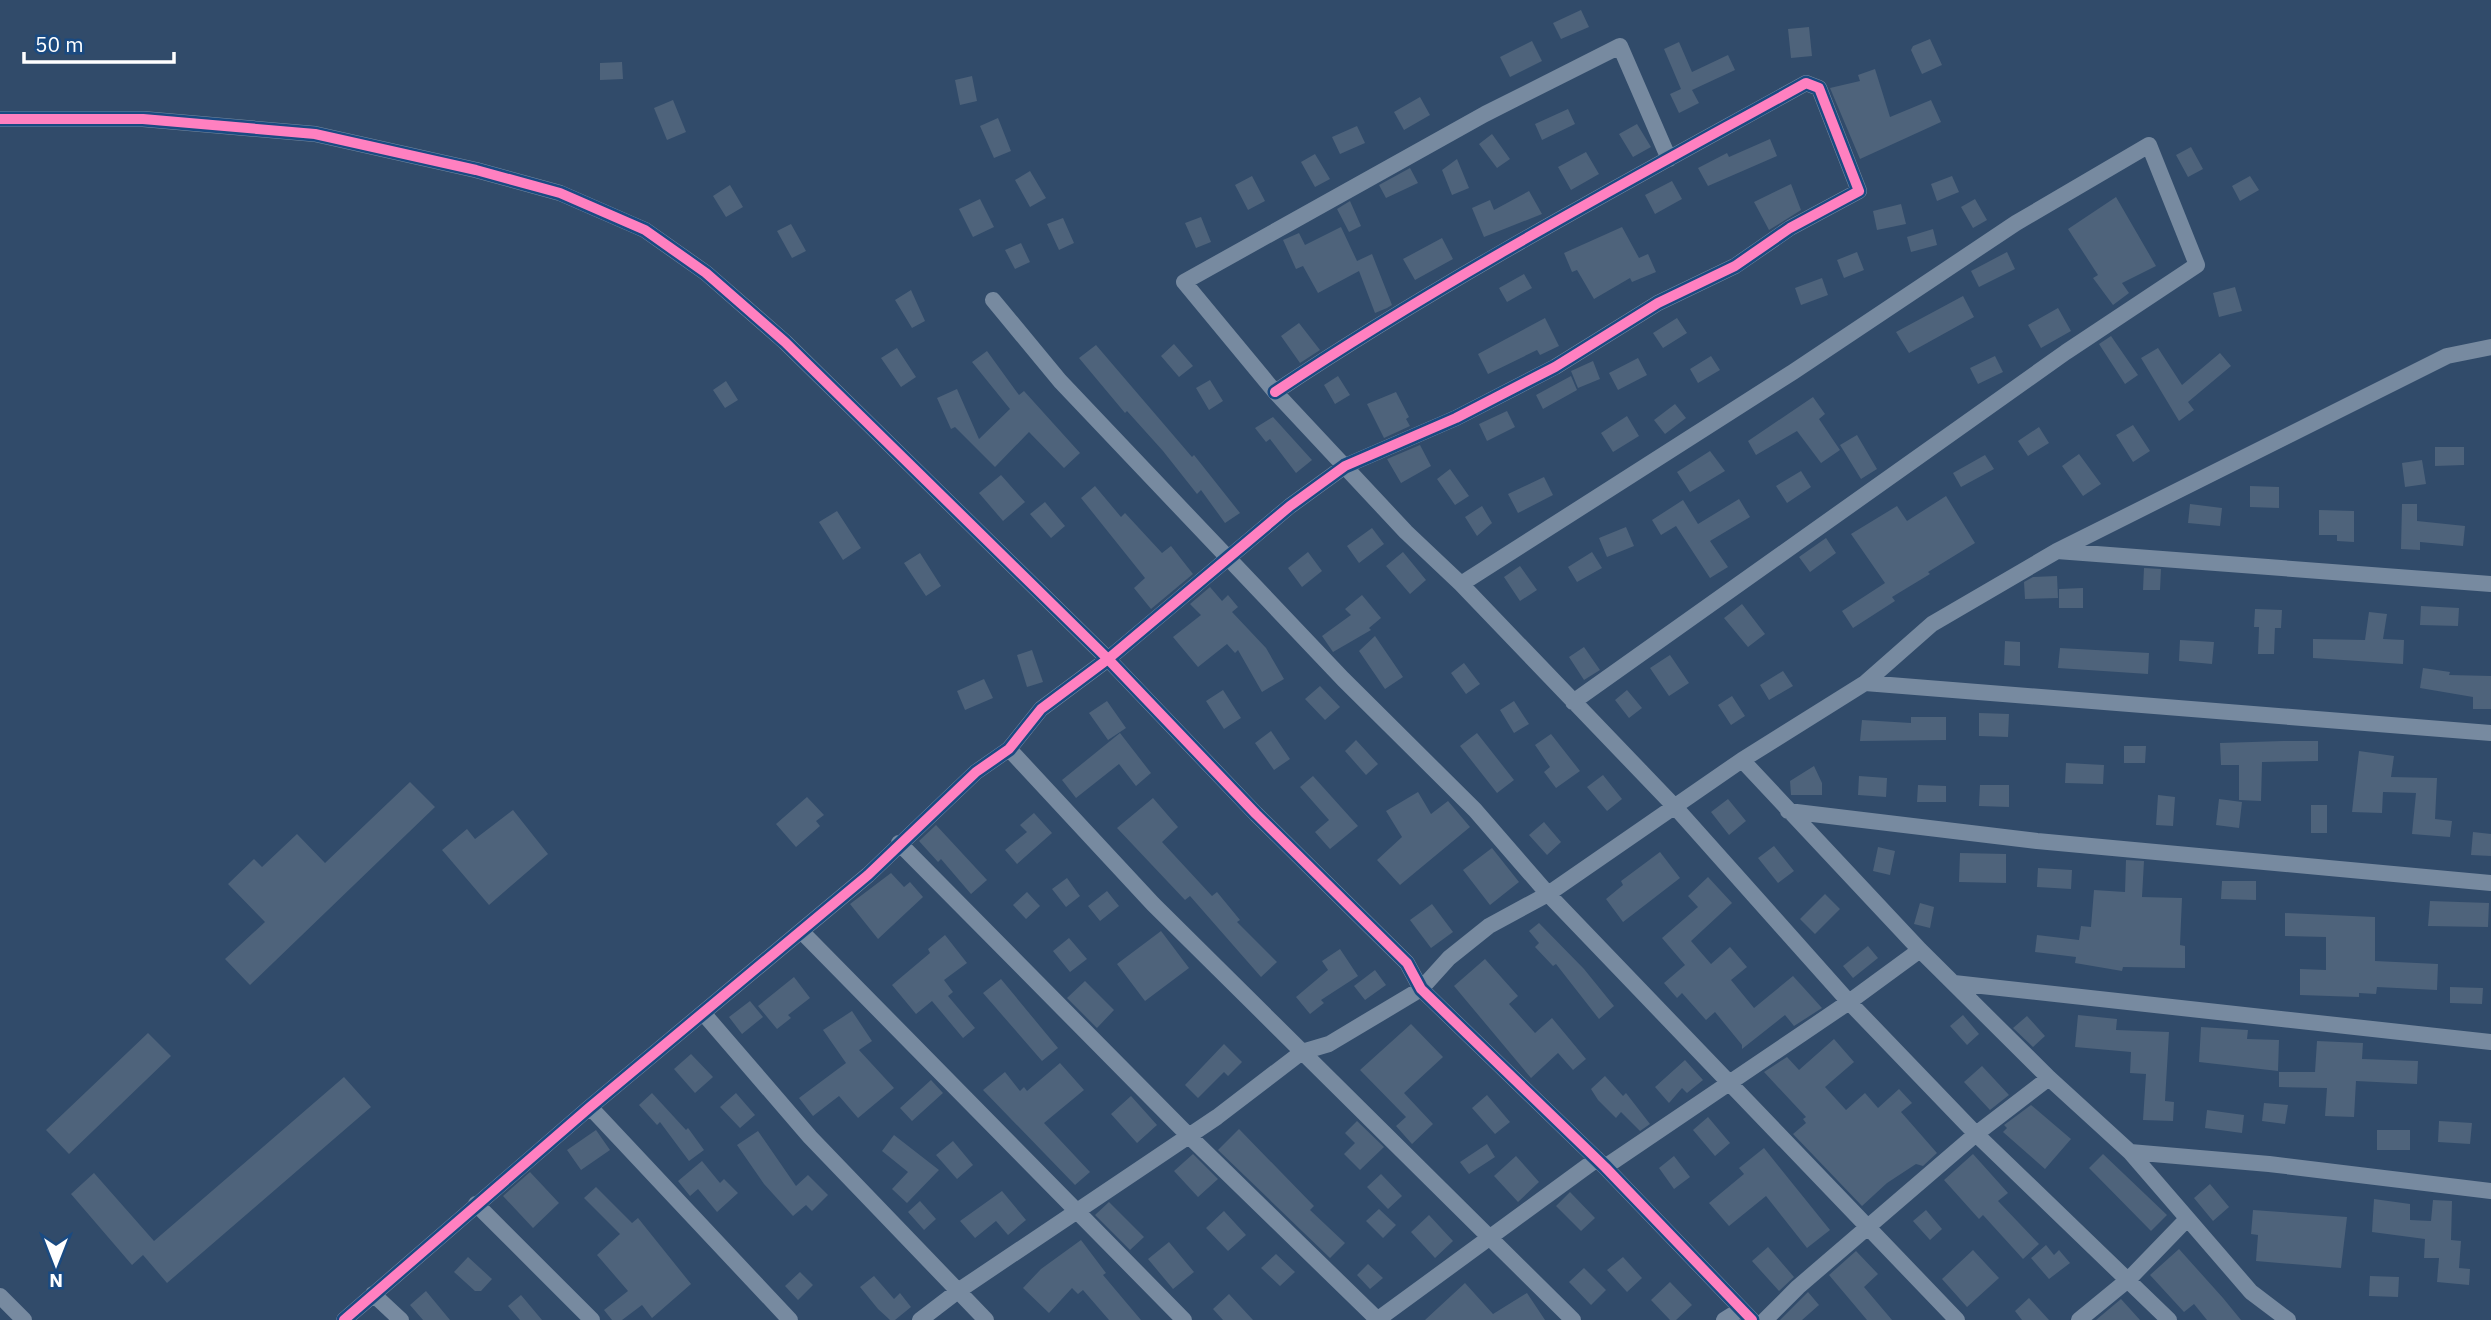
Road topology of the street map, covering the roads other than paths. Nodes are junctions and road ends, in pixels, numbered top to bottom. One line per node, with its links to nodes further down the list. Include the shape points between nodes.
1 (0, 119): 11 (street, via 143,119 315,134 560,193 645,230 706,273 785,342)
2 (1669, 159): 5 (street, via 1369,330); 5 (street, via 1620,46 1485,114 1184,282); 6 (street, via 1814,83 1860,191 1790,228 1735,266 1658,303 1555,367 1456,418)
3 (993, 300): 8 (street, via 1060,381)
4 (2491, 346): 7 (street, via 2447,356)
5 (1275, 392): 6 (street)
6 (1345, 466): 8 (street); 9 (street)
7 (2057, 551): 10 (street); 12 (street, via 1932,624)
8 (1229, 558): 11 (street); 21 (street, via 1475,810)
9 (1461, 584): 13 (street); 13 (street, via 2016,223 2149,145 2197,265 2066,352)
10 (2491, 584)
11 (1108, 659): 15 (street, via 1041,709); 25 (street, via 1407,963)
12 (1865, 683): 14 (street); 16 (street)
13 (1573, 702): 17 (street)
14 (2491, 733)
15 (1009, 749): 19 (street, via 976,772); 29 (street, via 1153,904)
16 (1742, 760): 17 (street); 18 (street)
17 (1676, 808): 21 (street); 26 (street)
18 (1788, 811): 20 (street, via 2037,841); 23 (street)
19 (899, 843): 22 (street); 34 (street)
20 (2491, 883)
21 (1548, 894): 25 (street, via 1489,926); 31 (street)
22 (802, 932): 27 (street); 39 (street)
23 (1920, 950): 24 (street); 26 (street)
24 (1954, 983): 28 (street); 30 (street)
25 (1420, 989): 29 (street, via 1329,1044); 36 (street)
26 (1849, 1002): 31 (street); 33 (street)
27 (704, 1014): 32 (street); 44 (street, via 810,1137)
28 (2491, 1042)
29 (1302, 1052): 34 (street); 42 (street)
30 (2049, 1078): 33 (street); 35 (street)
31 (1731, 1083): 36 (street); 41 (street)
32 (590, 1107): 38 (street); 52 (street)
33 (1976, 1134): 41 (street); 43 (street)
34 (1189, 1136): 39 (street); 56 (street)
35 (2130, 1152): 37 (street); 40 (street)
36 (1601, 1163): 42 (street); 47 (street)
37 (2491, 1191)
38 (476, 1204): 45 (street); 51 (street)
39 (1079, 1212): 44 (street); 55 (street)
40 (2187, 1219): 43 (street); 63 (street, via 2251,1292)
41 (1867, 1227): 59 (street); 60 (street)
42 (1490, 1236): 56 (street); 57 (street)
43 (2129, 1279): 61 (street); 62 (street)
44 (958, 1292): 53 (street); 54 (street)
45 (373, 1294): 49 (street); 50 (street)
46 (0, 1296): 48 (street)
47 (1746, 1315): 58 (street)
48 (24, 1320)
49 (344, 1320)
50 (401, 1320)
51 (592, 1320)
52 (790, 1320)
53 (920, 1320)
54 (986, 1320)
55 (1184, 1320)
56 (1377, 1320)
57 (1573, 1320)
58 (1724, 1320)
59 (1765, 1320)
60 (1957, 1320)
61 (2079, 1320)
62 (2169, 1320)
63 (2288, 1320)

